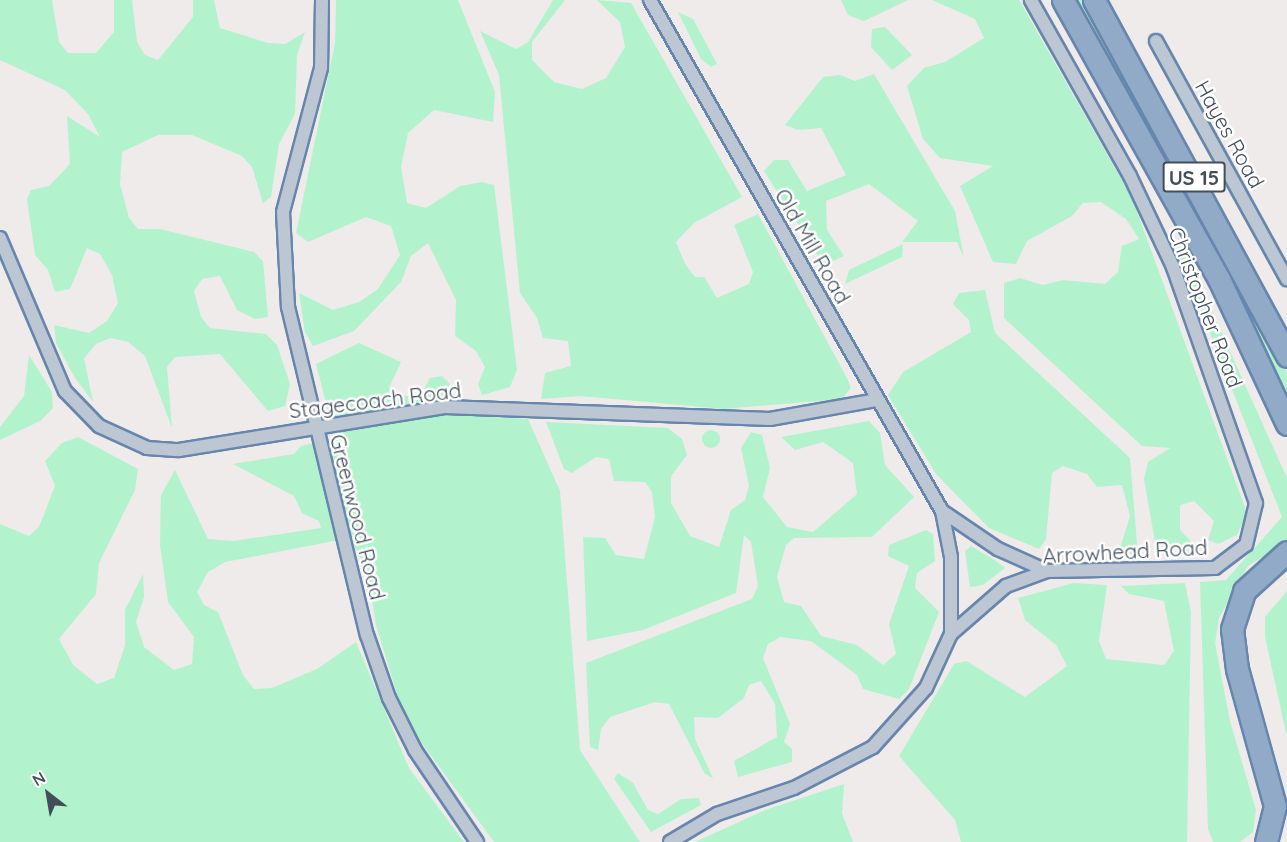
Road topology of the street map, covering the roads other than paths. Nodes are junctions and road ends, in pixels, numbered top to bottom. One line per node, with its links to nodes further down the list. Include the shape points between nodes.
1 (322, 0): 12 (street, Greenwood Road, via 321,68 284,212 282,249 288,307)
2 (650, 0): 10 (street, Old Mill Road)
3 (1031, 0): 14 (street, Christopher Road, via 1130,176 1173,267 1256,503)
4 (1063, 0): 11 (highway, US 15, via 1219,279)
5 (1094, 0): 9 (highway, US 15)
6 (1156, 41): 8 (street, Hayes Road)
7 (0, 238): 12 (street, Stagecoach Road, via 65,391 77,407 122,441 179,450)
8 (1287, 279)
9 (1287, 356)
10 (877, 400): 12 (street, Stagecoach Road, via 770,419 445,407); 13 (street, Old Mill Road)
11 (1287, 424)
12 (315, 425): 20 (street, Greenwood Road, via 367,635 389,698 421,759)
13 (942, 511): 17 (street, Old Mill Road, via 998,549); 18 (street, Old Mill Road, via 951,557)
14 (1245, 545): 17 (street, Arrowhead Road, via 1215,567)
15 (1287, 552): 22 (highway, via 1244,591 1232,629 1237,669 1275,806)
16 (1287, 568): 19 (highway, via 1253,603 1245,639)
17 (1047, 571): 18 (street, Arrowhead Road, via 986,599)
18 (951, 634): 21 (street, Arrowhead Road, via 926,687 873,747 794,788 717,814)
19 (1287, 804)
20 (477, 842)
21 (670, 842)
22 (1266, 842)

